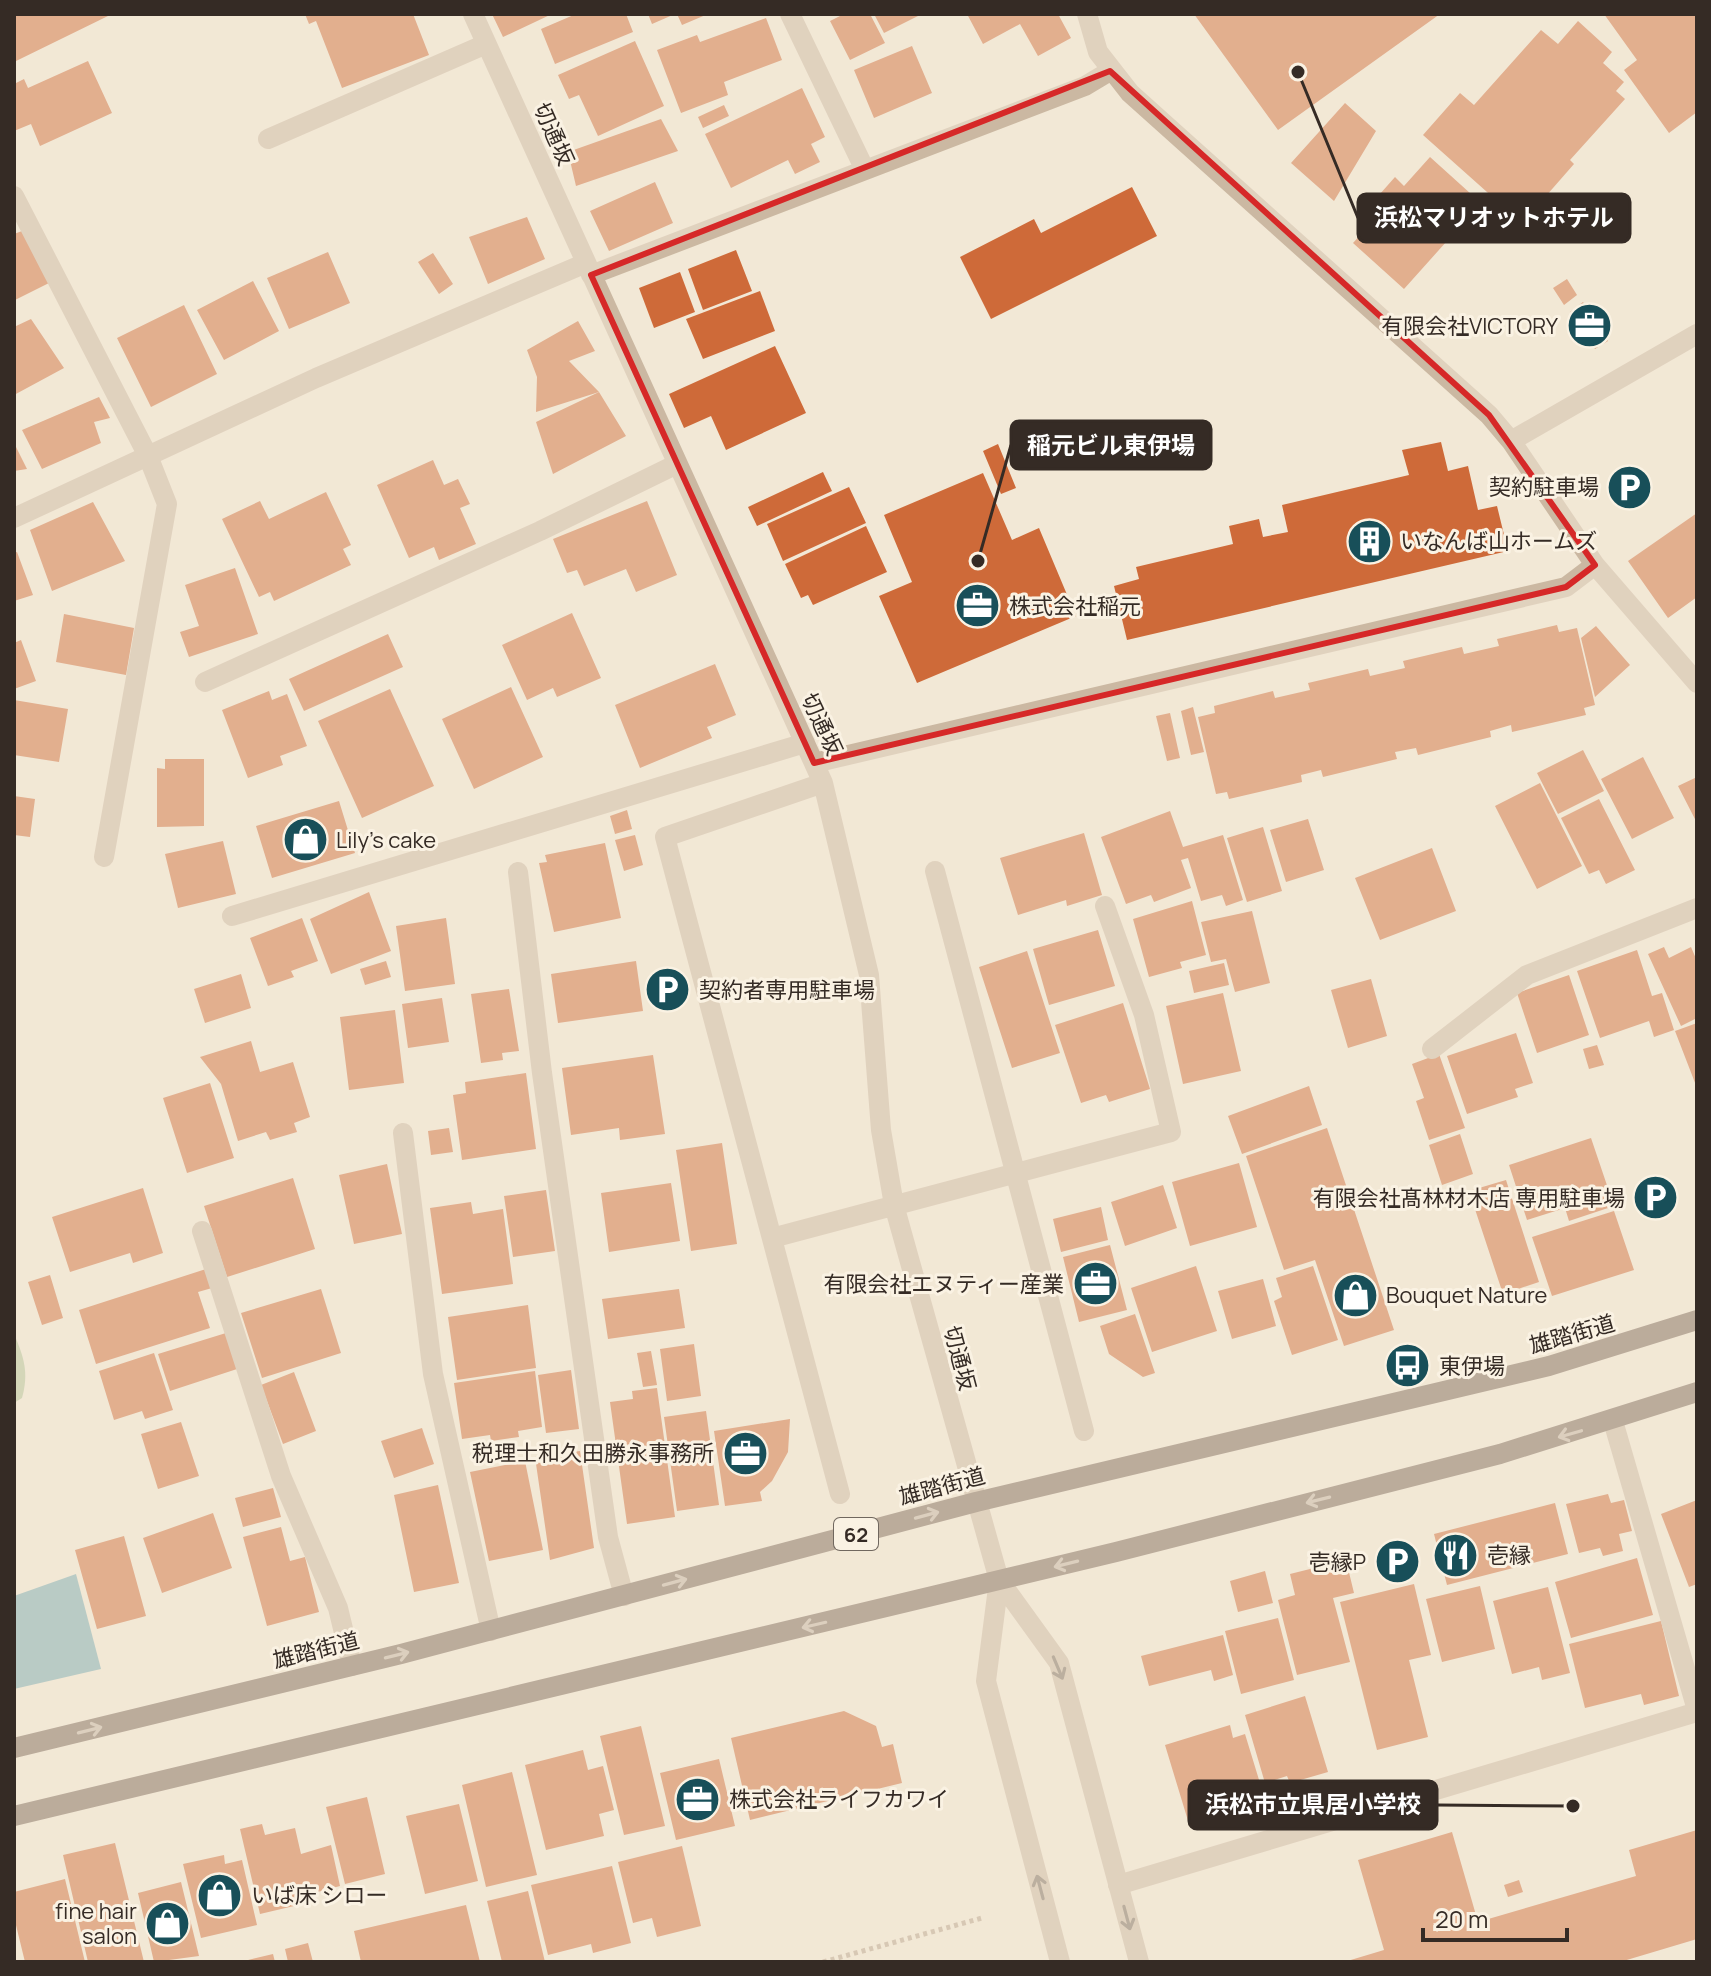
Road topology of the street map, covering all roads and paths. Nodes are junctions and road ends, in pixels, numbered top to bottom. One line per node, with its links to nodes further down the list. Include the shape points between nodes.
1 (473, 14): 4 (street, 切通坂)
2 (790, 14): 7 (street)
3 (1087, 14): 5 (street, via 1098,52)
4 (486, 44): 6 (street); 9 (street, 切通坂)
5 (1110, 71): 7 (street, via 1085,86); 11 (street, via 1466,394)
6 (268, 139)
7 (865, 170): 9 (street)
8 (14, 196): 12 (street)
9 (588, 269): 12 (street, via 316,378); 13 (street, 切通坂)
10 (1697, 334): 11 (street)
11 (1511, 441): 15 (street)
12 (148, 456): 14 (street); 21 (street, via 167,504)
13 (677, 464): 16 (street); 18 (street, 切通坂)
14 (14, 518)
15 (1595, 565): 17 (street); 19 (street, via 1566,587)
16 (205, 682)
17 (1697, 683)
18 (805, 743): 19 (street, 切通坂); 26 (street)
19 (814, 763): 20 (street, 切通坂)
20 (823, 783): 30 (street, 切通坂, via 869,975 881,1130); 32 (street, via 665,837)
21 (104, 857)
22 (935, 871): 29 (street)
23 (518, 872): 40 (street, via 608,1537)
24 (1105, 906): 29 (street, via 1144,1015 1171,1132)
25 (1697, 908): 27 (street, via 1527,975)
26 (232, 916)
27 (1432, 1049)
28 (403, 1133): 41 (street, via 433,1374)
29 (1016, 1173): 30 (street); 36 (street)
30 (894, 1205): 32 (street); 38 (street, 切通坂)
31 (202, 1231): 42 (street, via 276,1463 338,1608)
32 (772, 1238): 37 (street)
33 (1697, 1320): 38 (main road, 雄踏街道 / 62, via 1549,1366)
34 (1697, 1392): 35 (main road)
35 (1613, 1421): 39 (main road, one-way to 39); 43 (street)
36 (1084, 1431)
37 (840, 1494)
38 (976, 1502): 39 (street, 切通坂); 40 (main road, 雄踏街道 / 62, one-way to 38)
39 (999, 1580): 45 (main road, one-way to 45); 46 (street, one-way to 46, via 1059,1663); 49 (street, one-way to 39, via 986,1681)
40 (624, 1596): 41 (main road, 雄踏街道 / 62)
41 (491, 1631): 42 (main road, 雄踏街道 / 62, one-way to 41)
42 (352, 1666): 44 (main road, 雄踏街道 / 62, one-way to 42)
43 (1697, 1711): 46 (street)
44 (14, 1748)
45 (14, 1816)
46 (1118, 1885): 50 (street, one-way to 50)
47 (982, 1918): 48 (path)
48 (823, 1962)
49 (1060, 1962)
50 (1139, 1962)

